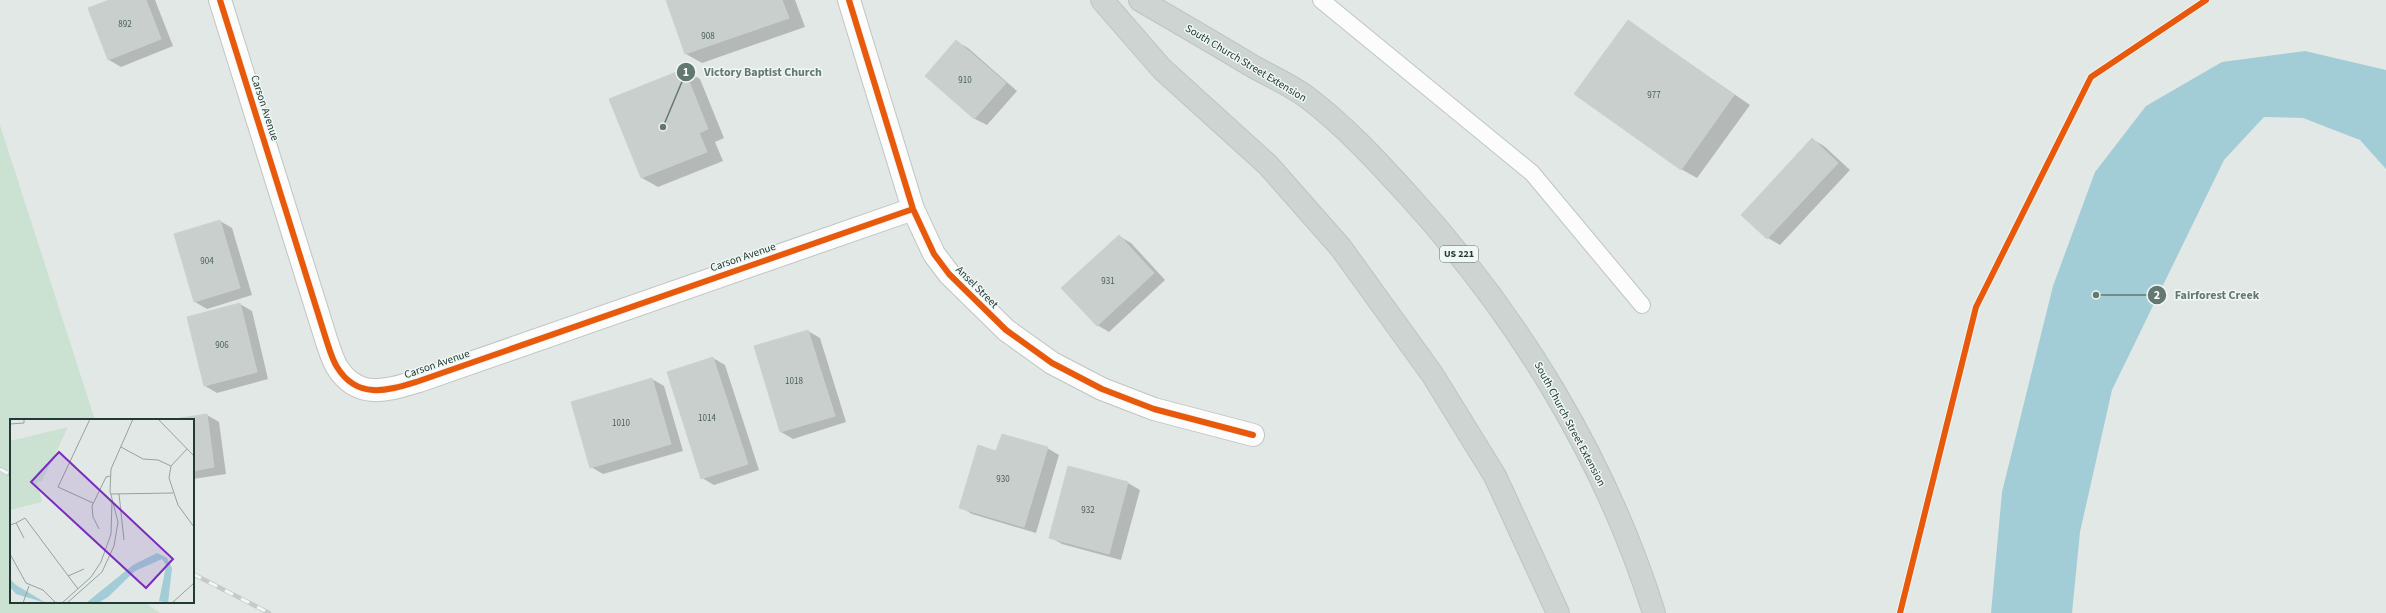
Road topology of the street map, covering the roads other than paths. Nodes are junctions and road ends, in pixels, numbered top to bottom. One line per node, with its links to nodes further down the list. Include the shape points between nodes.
1 (220, 0): 6 (street, Carson Avenue, via 326,339 337,368 357,388 387,391 420,381)
2 (849, 0): 6 (street, Ansel Street)
3 (1102, 0): 9 (main road, via 1162,69 1268,165 1341,248 1432,374 1495,476)
4 (1140, 0): 10 (main road, South Church Street Extension / US 221, via 1307,98 1378,162 1439,229 1502,309 1550,383 1599,474)
5 (1321, 0): 7 (lane, via 1532,173)
6 (912, 208): 8 (street, Ansel Street, via 934,254 949,274 1006,330 1052,363 1102,390 1154,409)
7 (1642, 304)
8 (1253, 435)
9 (1558, 613)
10 (1654, 613)

